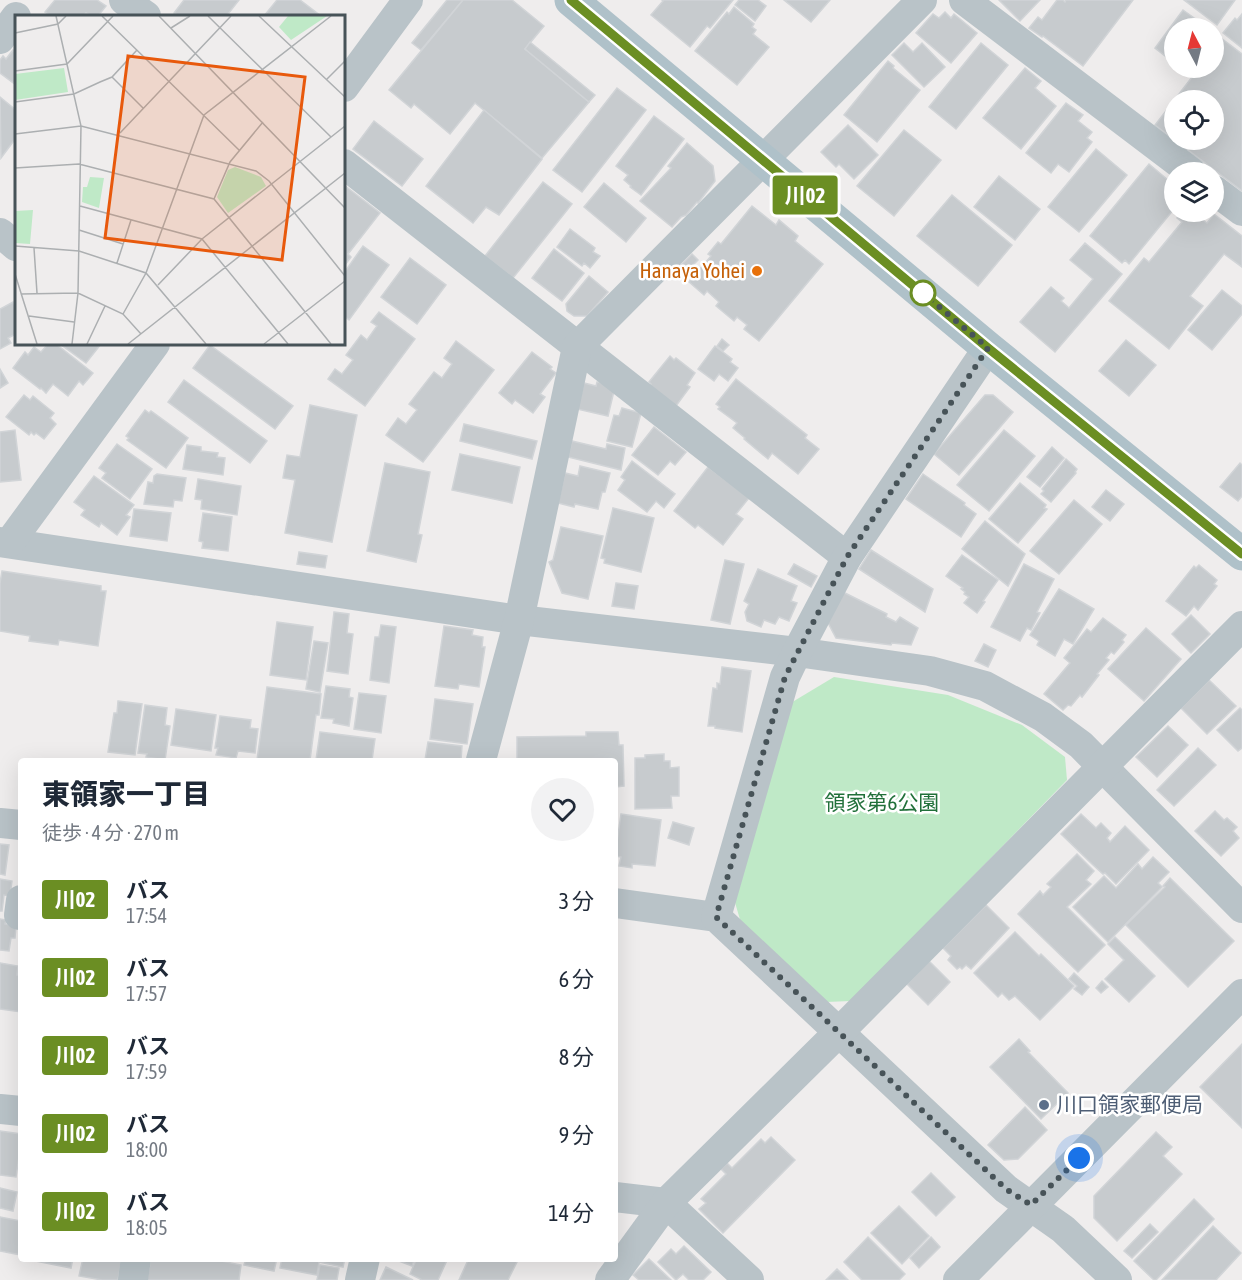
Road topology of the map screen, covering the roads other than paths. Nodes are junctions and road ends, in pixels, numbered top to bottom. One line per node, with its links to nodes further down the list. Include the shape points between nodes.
1 (29, 0): 7 (street)
2 (124, 0): 8 (street)
3 (408, 0): 11 (street)
4 (570, 0): 12 (main road)
5 (922, 0): 12 (street)
6 (964, 0): 13 (street)
7 (18, 15)
8 (145, 15)
9 (15, 20): 10 (street)
10 (0, 39)
11 (345, 86)
12 (764, 160): 20 (street); 21 (main road)
13 (1178, 162)
14 (345, 165): 20 (street)
15 (1224, 198): 16 (street)
16 (1242, 211)
17 (0, 233): 18 (street)
18 (15, 245)
19 (148, 346): 22 (street)
20 (577, 347): 24 (street); 25 (street)
21 (988, 348): 23 (main road); 24 (street)
22 (5, 542): 25 (street)
23 (1242, 554)
24 (847, 557): 27 (street)
25 (519, 620): 27 (street); 28 (street)
26 (1242, 626): 29 (street)
27 (797, 652): 29 (street, via 930,671 985,686 1043,717); 34 (street, via 785,677)
28 (482, 758)
29 (1102, 766): 33 (street); 36 (street)
30 (0, 823): 31 (street)
31 (18, 825)
32 (618, 903): 34 (street)
33 (1242, 908)
34 (716, 917): 36 (street)
35 (1242, 994): 41 (street)
36 (839, 1032): 40 (street); 41 (street, via 1006,1189)
37 (0, 1108): 38 (street)
38 (18, 1111)
39 (618, 1197): 40 (street)
40 (666, 1203): 46 (street); 47 (street)
41 (1031, 1205): 48 (street); 49 (street)
42 (135, 1262): 44 (street)
43 (364, 1262): 45 (street)
44 (132, 1280)
45 (360, 1280)
46 (610, 1280)
47 (749, 1280)
48 (958, 1280)
49 (1117, 1280)

